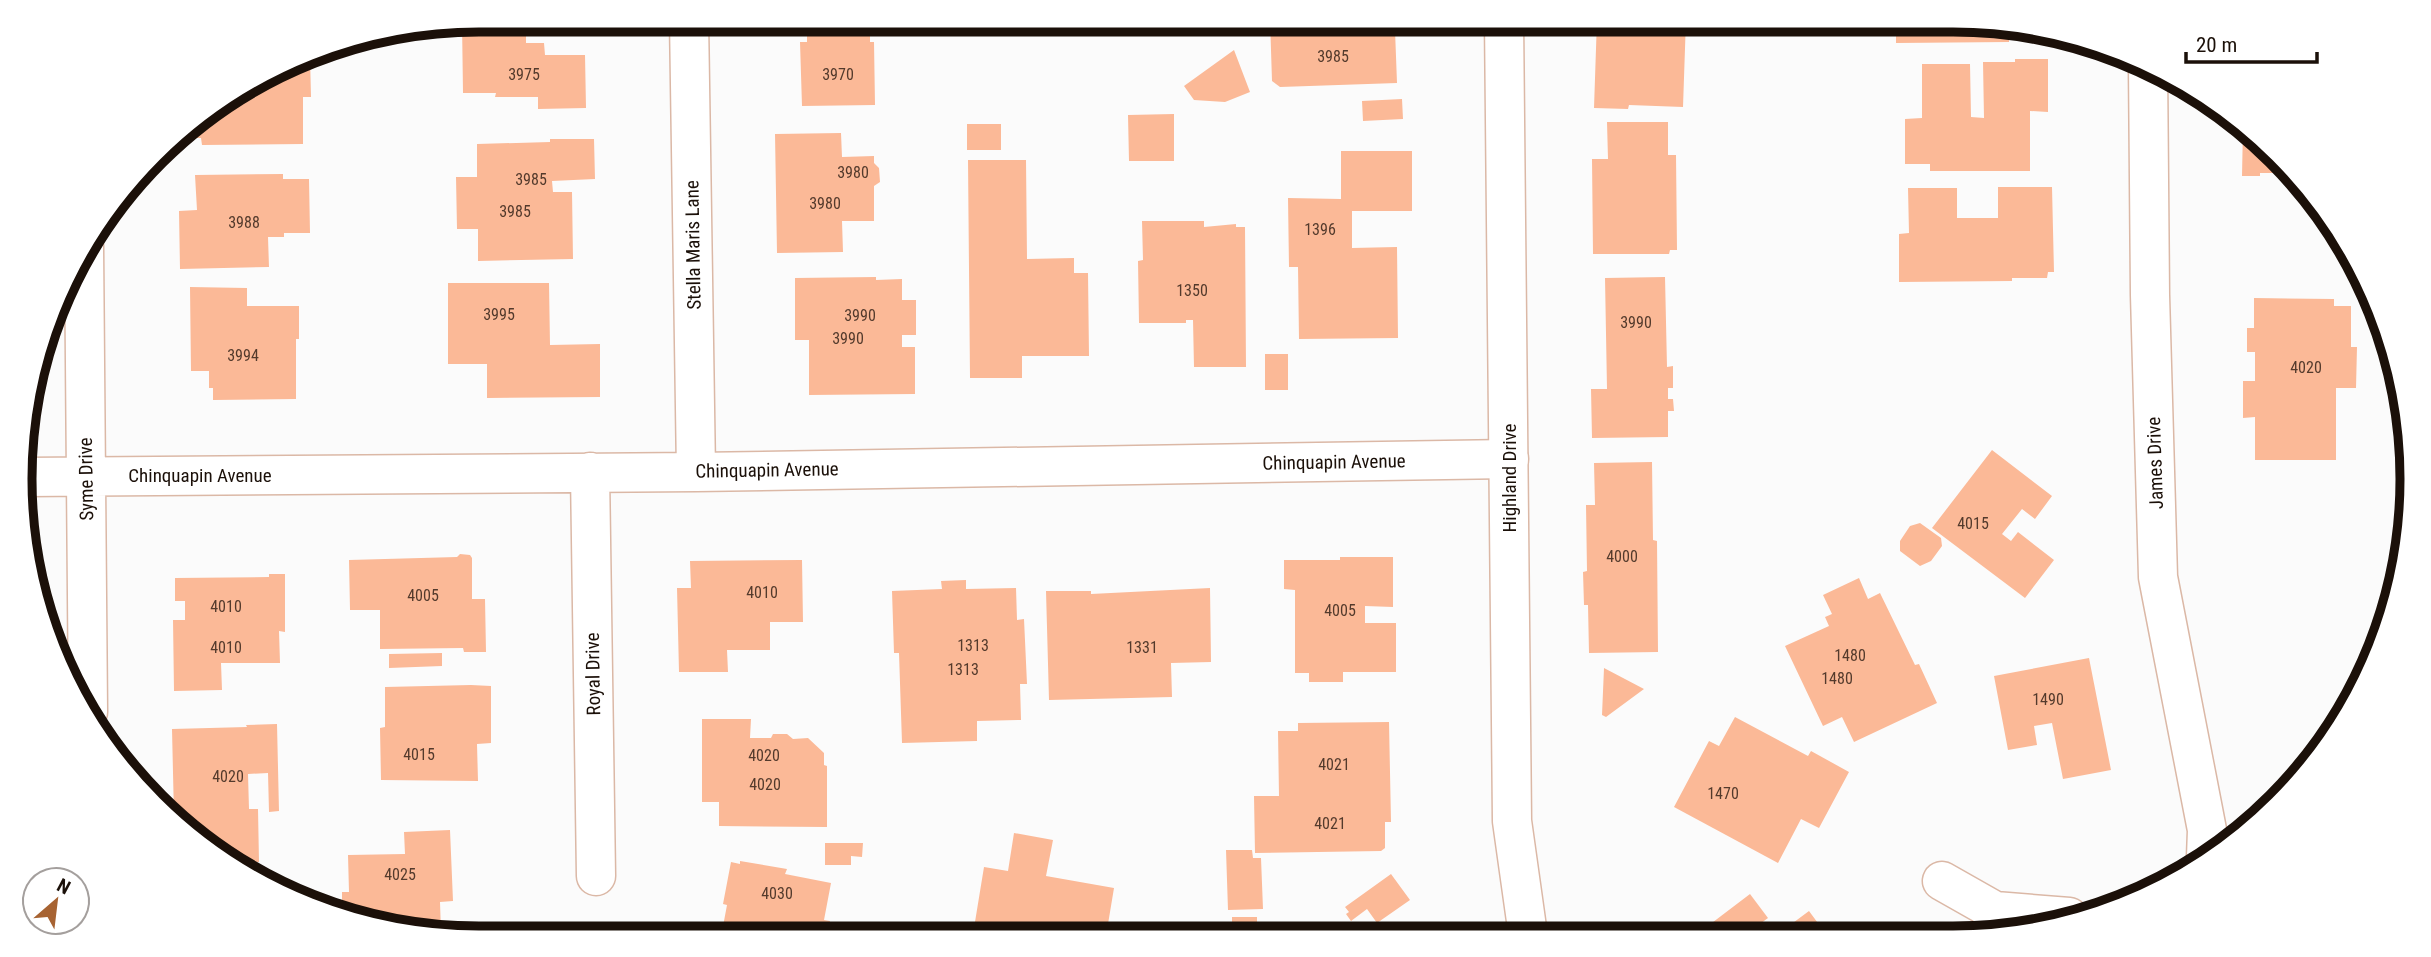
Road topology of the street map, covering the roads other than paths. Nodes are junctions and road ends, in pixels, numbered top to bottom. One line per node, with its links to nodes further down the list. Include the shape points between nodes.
1 (689, 32): 7 (street, Stella Maris Lane)
2 (1504, 32): 5 (street, Highland Drive)
3 (2148, 77): 11 (street, James Drive, via 2158,577)
4 (84, 269): 8 (street, Syme Drive)
5 (1509, 459): 7 (street, Chinquapin Avenue); 15 (street, Highland Drive, via 1512,821)
6 (590, 472): 7 (street, Chinquapin Avenue); 8 (street, Chinquapin Avenue); 12 (street, Royal Drive)
7 (696, 472)
8 (86, 476): 9 (street, Chinquapin Avenue); 10 (street, Syme Drive)
9 (32, 477)
10 (88, 696)
11 (2206, 846)
12 (596, 876)
13 (1942, 881): 14 (street, via 1995,911)
14 (2047, 915)
15 (1527, 926)

